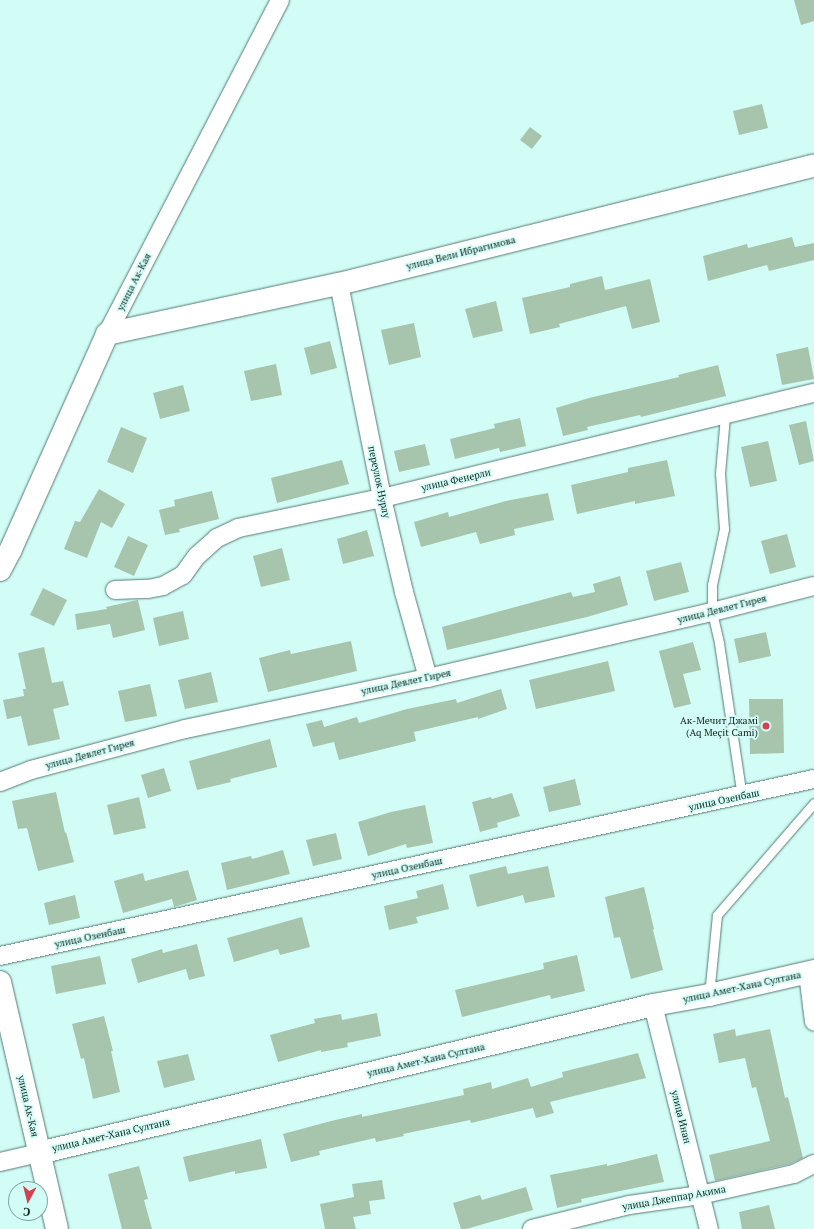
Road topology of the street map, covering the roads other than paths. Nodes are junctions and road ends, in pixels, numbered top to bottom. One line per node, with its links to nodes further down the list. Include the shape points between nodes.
1 (280, 0): 4 (street, улица Ак-Кая)
2 (814, 166): 3 (street, улица Вели Ибрагимова)
3 (339, 284): 4 (street, улица Вели Ибрагимова); 7 (street, переулок Нурлу)
4 (107, 334): 8 (street, улица Ак-Кая)
5 (814, 393): 6 (street, улица Фенерли)
6 (725, 416): 7 (street, улица Фенерли); 11 (lane, via 720,473 724,529 712,585)
7 (382, 498): 10 (street, улица Фенерли, via 238,528 217,538 197,556 183,575 163,586); 12 (street, переулок Нурлу)
8 (0, 570)
9 (814, 586): 11 (street, улица Девлет Гирея)
10 (115, 590)
11 (712, 612): 12 (street, улица Девлет Гирея); 15 (lane)
12 (428, 678): 14 (street, улица Девлет Гирея, via 185,729 31,770)
13 (814, 779): 15 (street, улица Озенбаш)
14 (0, 782)
15 (742, 796): 17 (street, улица Озенбаш)
16 (814, 803): 20 (lane, via 717,915)
17 (0, 956)
18 (811, 972): 20 (street, улица Амет-Хана Султана); 22 (street)
19 (0, 982): 23 (street, улица Ак-Кая)
20 (709, 995): 21 (street, улица Амет-Хана Султана)
21 (653, 1005): 23 (street, улица Амет-Хана Султана); 26 (street, улица Инан)
22 (814, 1022)
23 (39, 1153): 24 (street); 27 (street, улица Ак-Кая)
24 (0, 1162)
25 (814, 1164): 26 (street, улица Джеппар Акима, via 794,1174)
26 (700, 1195): 28 (street, улица Джеппар Акима, via 629,1205); 29 (street, улица Инан)
27 (57, 1229)
28 (532, 1229)
29 (710, 1229)

